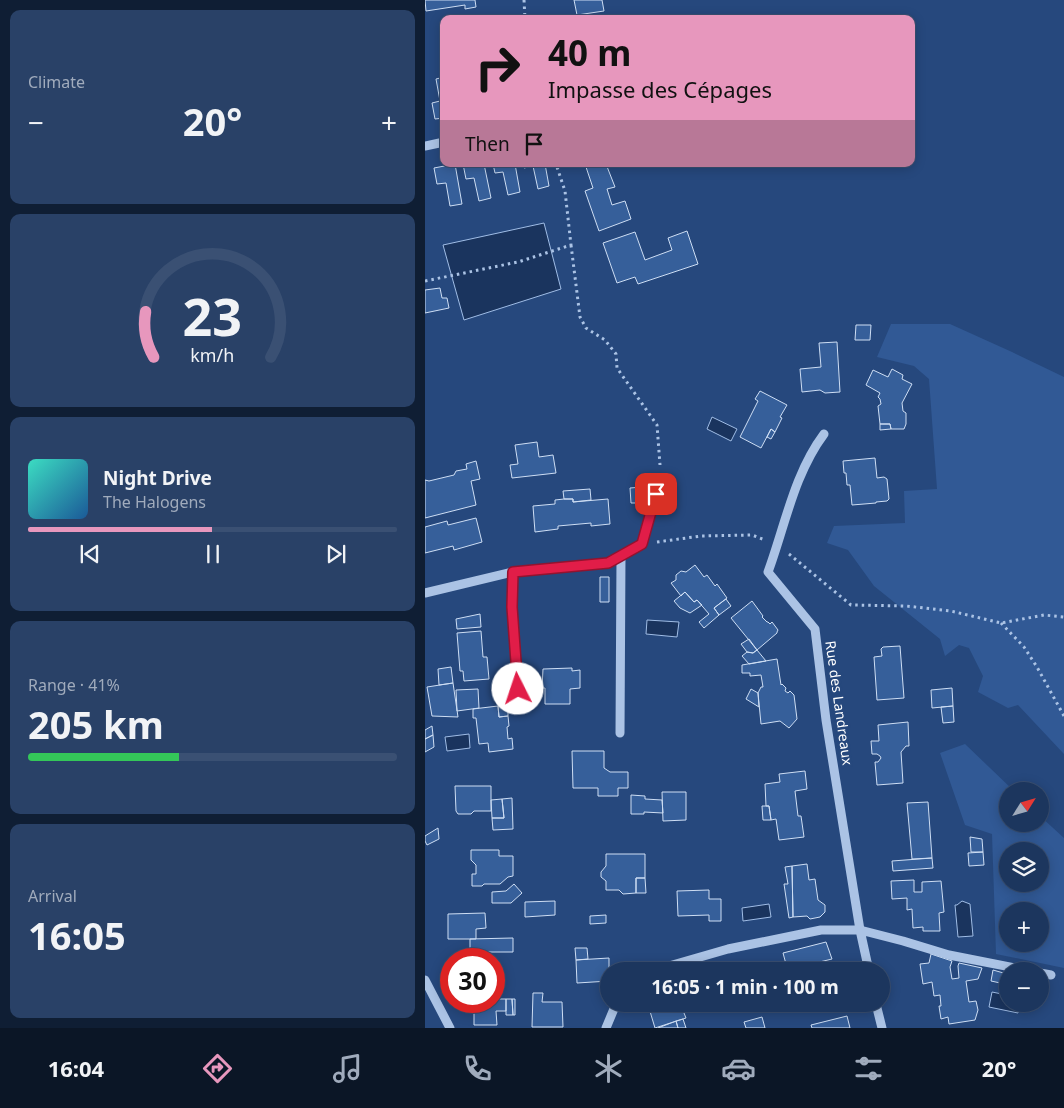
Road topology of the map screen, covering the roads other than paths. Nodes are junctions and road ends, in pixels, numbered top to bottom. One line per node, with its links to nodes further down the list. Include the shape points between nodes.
1 (440, 143): 2 (street)
2 (425, 146)
3 (824, 434): 10 (street, Rue des Landreaux, via 793,492 768,572 815,629 826,720)
4 (660, 478): 5 (street, via 642,544)
5 (621, 556): 6 (street, via 608,563); 9 (street)
6 (513, 572): 7 (street); 8 (street)
7 (425, 593)
8 (518, 689)
9 (620, 733)
10 (860, 930): 11 (street, via 821,930 727,949); 12 (street, Rue des Landreaux); 13 (street, via 949,955)
11 (683, 962)
12 (867, 962)
13 (999, 965)
14 (425, 980): 17 (street)
15 (613, 1012): 18 (street)
16 (879, 1012): 19 (street)
17 (450, 1028)
18 (606, 1028)
19 (882, 1028)

